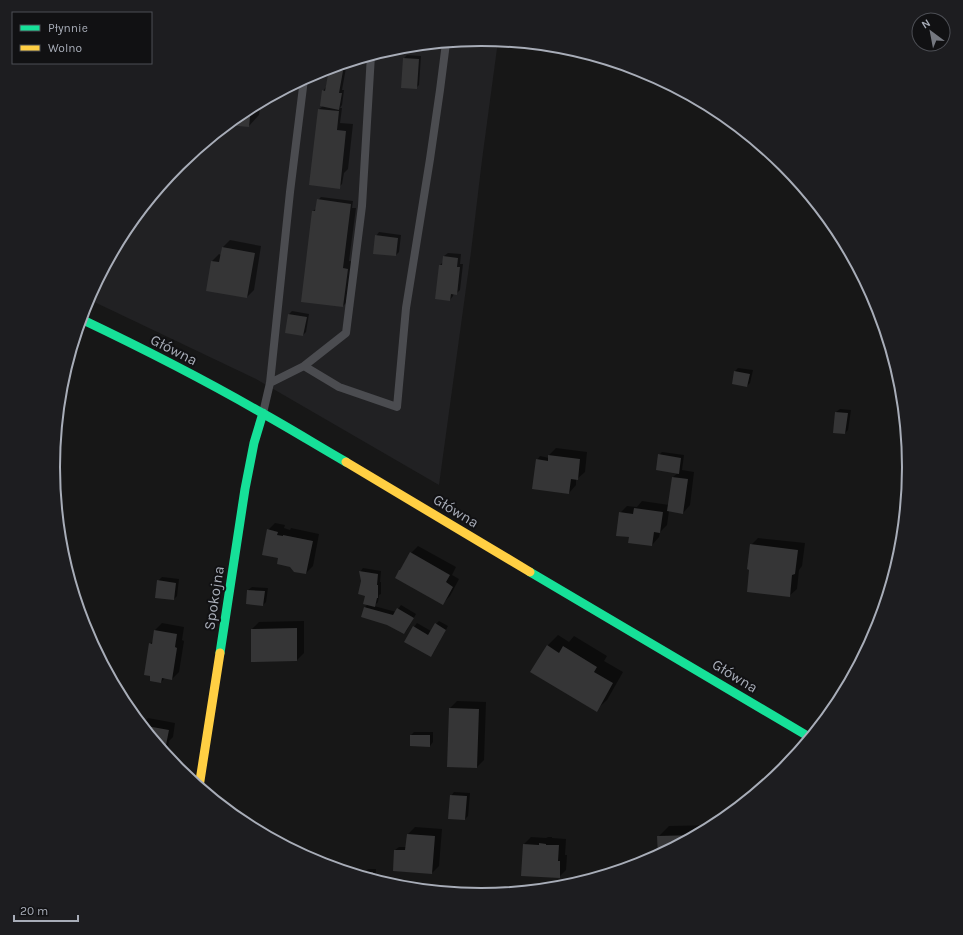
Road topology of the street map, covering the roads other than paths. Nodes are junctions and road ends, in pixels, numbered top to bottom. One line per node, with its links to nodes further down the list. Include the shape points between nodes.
1 (445, 48): 5 (lane, via 406,308 397,407 339,387)
2 (371, 60): 5 (lane, via 362,206 346,333)
3 (303, 85): 6 (lane)
4 (86, 321): 7 (main road, Główna, via 204,380)
5 (304, 366): 6 (lane)
6 (270, 383): 7 (lane)
7 (263, 414): 8 (main road, Główna); 9 (main road, Spokojna, via 245,489)
8 (806, 735)
9 (200, 781)

